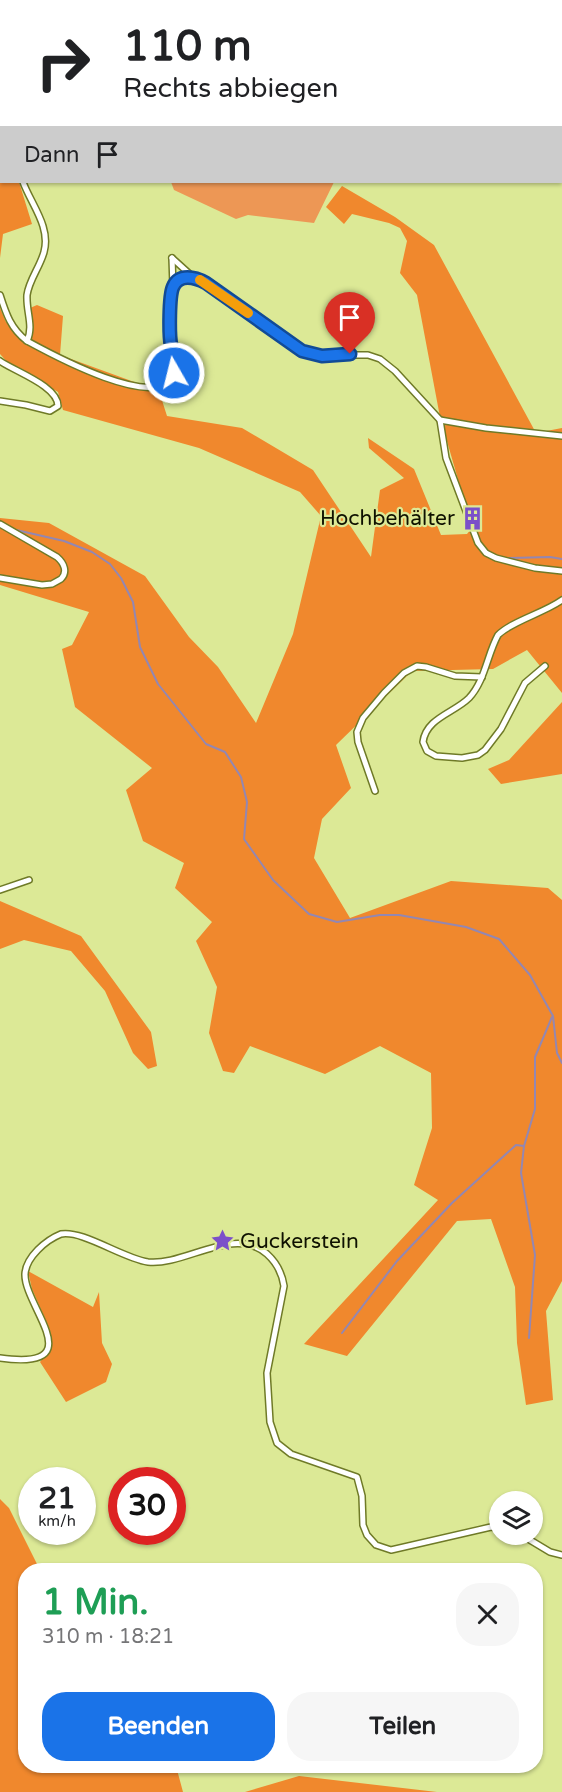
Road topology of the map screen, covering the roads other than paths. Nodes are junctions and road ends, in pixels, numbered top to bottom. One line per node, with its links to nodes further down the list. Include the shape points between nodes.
1 (23, 183): 5 (street, via 46,238 28,288 31,327)
2 (193, 277): 3 (street, via 180,280); 3 (street, via 172,258); 8 (street, via 307,353 368,355 380,359)
3 (173, 287): 5 (street, via 170,334 175,366 171,380 164,384 145,386 111,380)
4 (0, 295): 5 (street, via 11,326)
5 (27, 341)
6 (0, 361): 7 (street, via 50,390 58,406 50,411)
7 (0, 401)
8 (440, 420): 9 (street); 11 (street, via 449,467 482,549 496,558)
9 (562, 436)
10 (0, 524): 12 (street, via 57,557 65,570 61,579 47,585)
11 (562, 571)
12 (0, 578)
13 (562, 600): 15 (street, via 503,630)
14 (545, 666): 15 (street, via 525,683 485,750 462,758 429,754 423,742 428,727 468,699)
15 (482, 677): 16 (street, via 455,676 417,666 384,693 363,718 357,732)
16 (375, 791)
17 (29, 880): 18 (street)
18 (0, 890)
19 (0, 1358): 20 (street, via 33,1359 48,1346 46,1328 25,1273 31,1258 57,1235 75,1235 149,1262 233,1244 253,1247 275,1262 284,1286 267,1372 270,1422 277,1443 291,1454 357,1477 363,1525 375,1545 391,1550)
20 (489, 1527)
21 (538, 1545): 22 (street)
22 (562, 1555)

